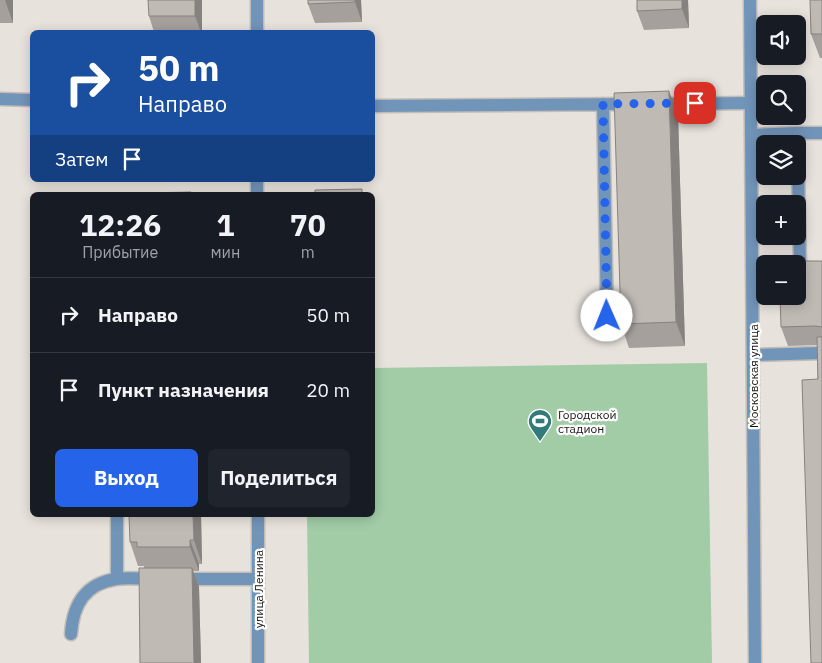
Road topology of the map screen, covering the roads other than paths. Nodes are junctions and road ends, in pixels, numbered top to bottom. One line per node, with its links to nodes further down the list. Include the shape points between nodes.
1 (257, 0): 3 (street)
2 (750, 0): 6 (street, Московская улица)
3 (257, 30)
4 (0, 99): 5 (street)
5 (30, 100)
6 (751, 103): 7 (street); 10 (street, Московская улица)
7 (603, 104): 8 (street); 19 (street)
8 (375, 106)
9 (822, 133): 12 (street)
10 (751, 135): 11 (street); 17 (street, Московская улица)
11 (756, 135)
12 (806, 137)
13 (798, 185): 14 (street)
14 (799, 255)
15 (815, 264): 16 (street)
16 (806, 265)
17 (752, 266): 18 (street); 21 (street, Московская улица)
18 (756, 266)
19 (607, 316)
20 (822, 353): 21 (street)
21 (753, 355): 28 (street, Московская улица)
22 (116, 517): 24 (street)
23 (258, 517): 25 (street, улица Ленина)
24 (117, 579): 25 (street); 26 (street, via 98,584 77,604)
25 (258, 579): 27 (street, улица Ленина)
26 (72, 634)
27 (258, 663)
28 (755, 663)

